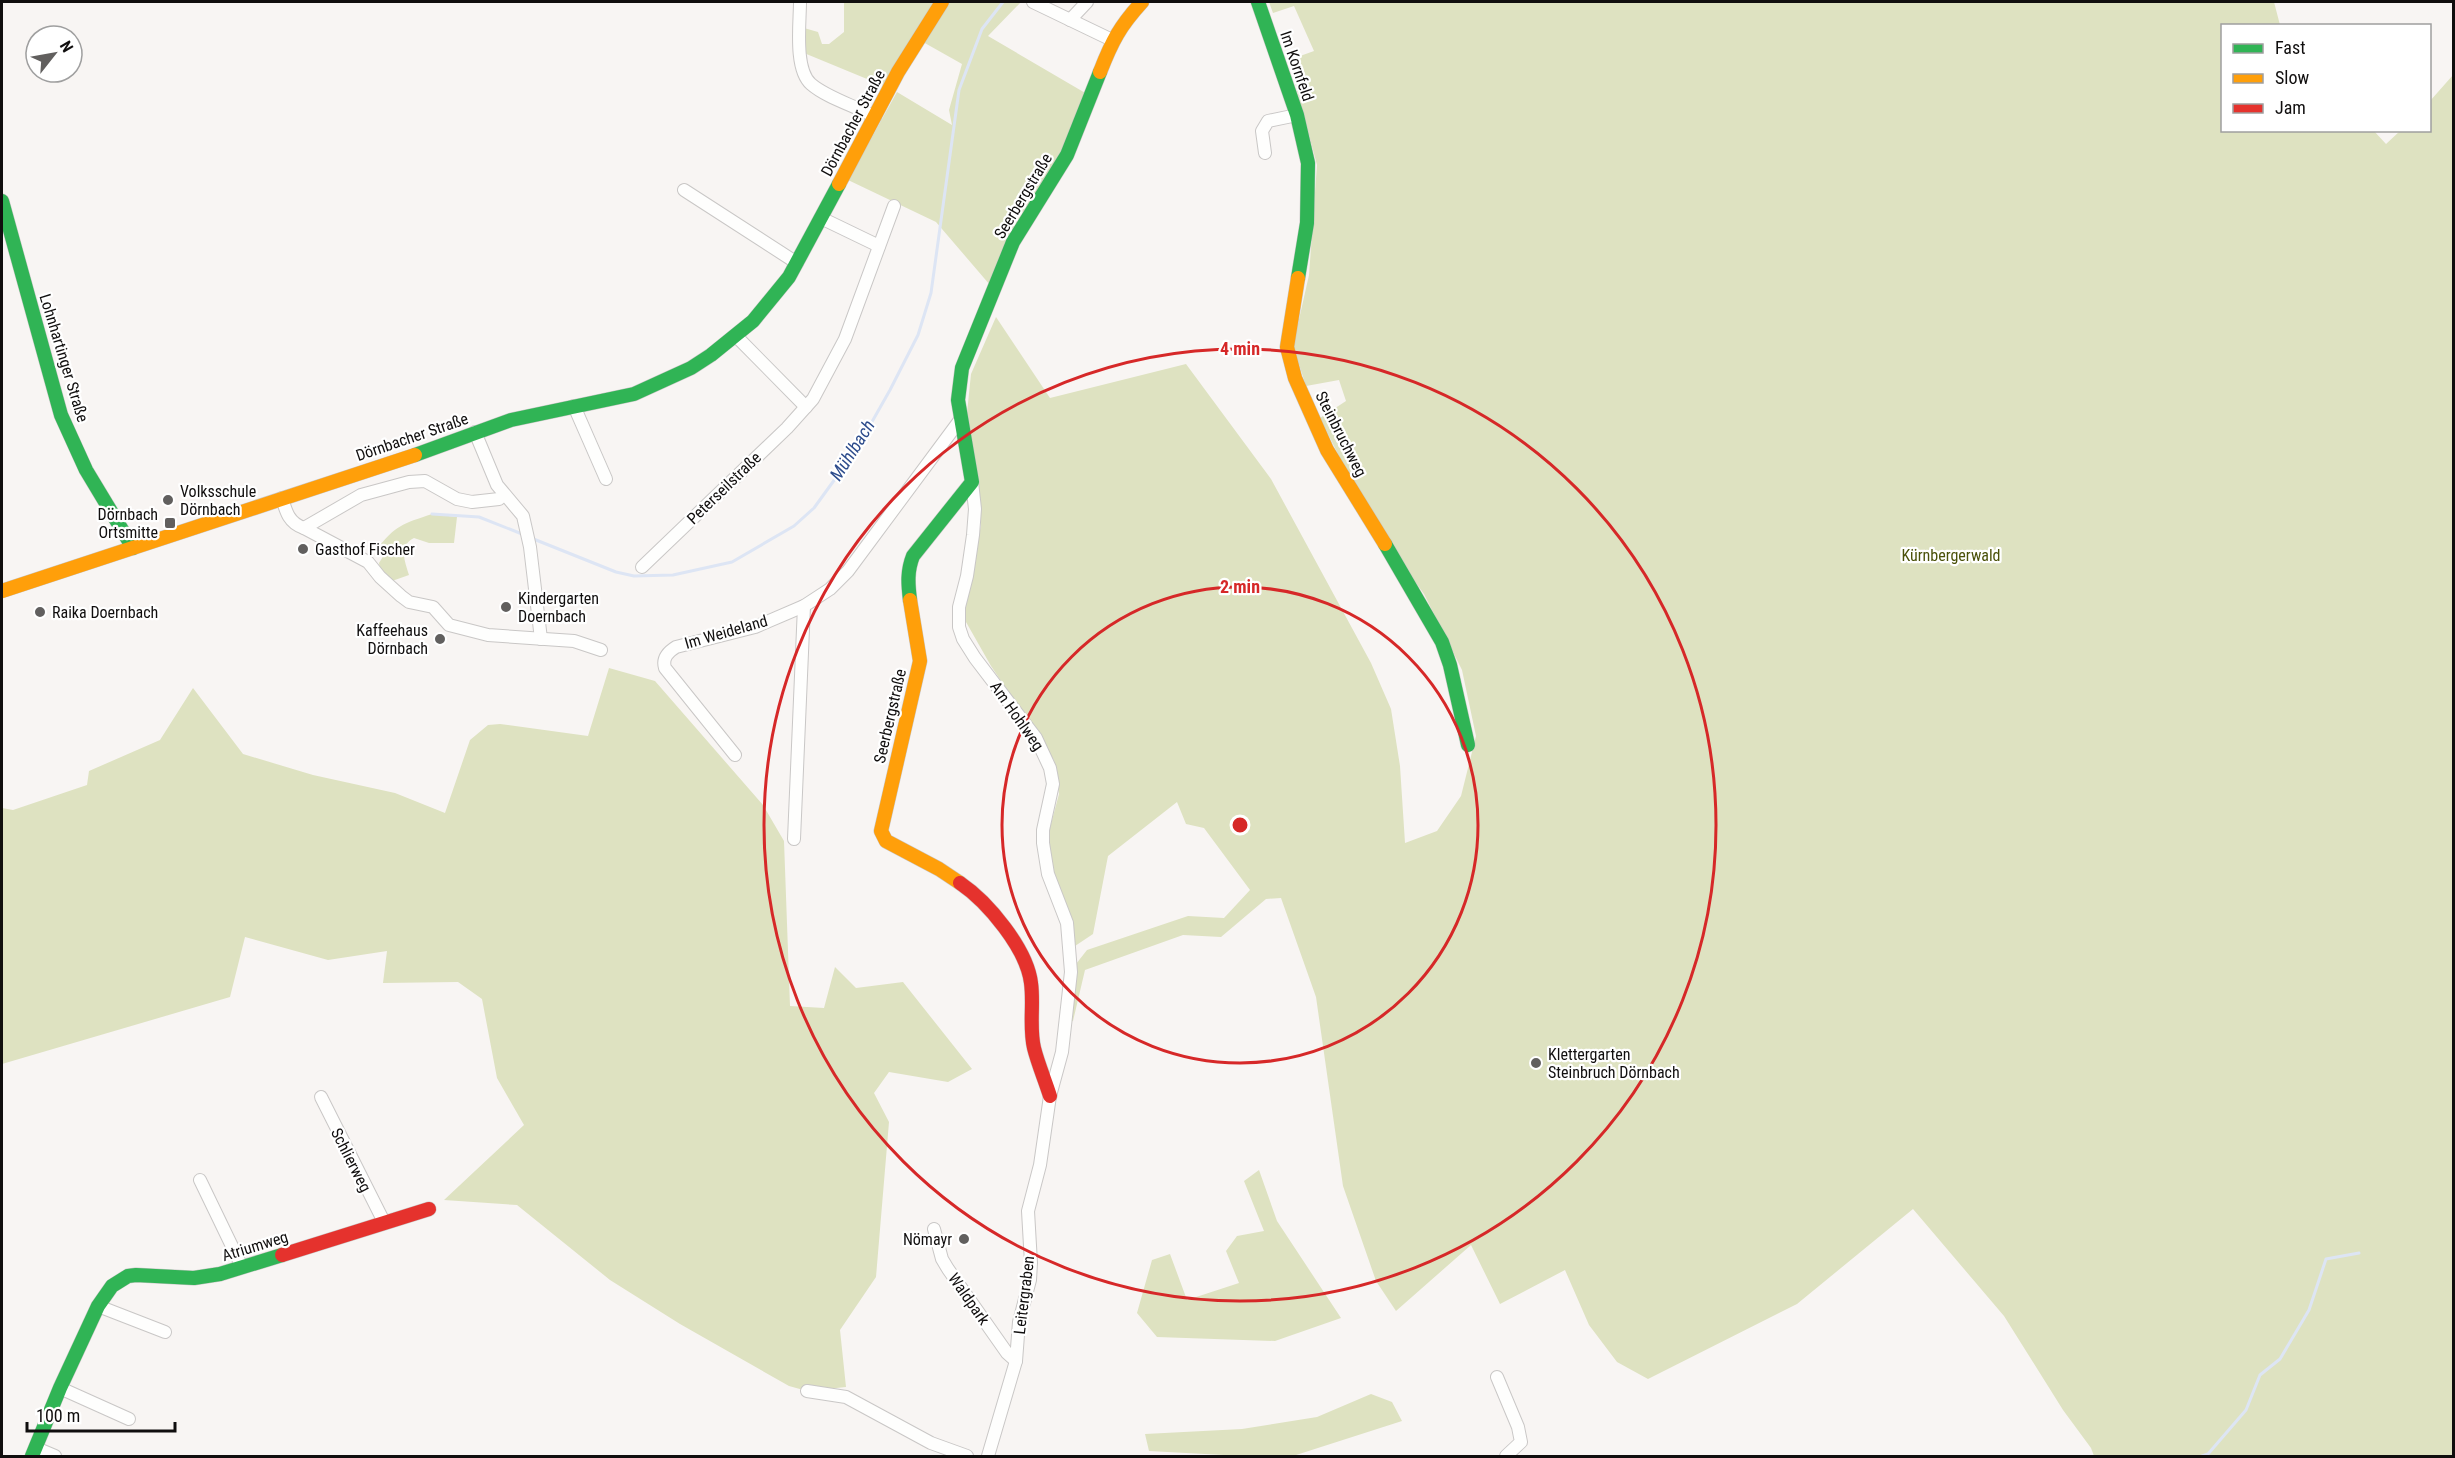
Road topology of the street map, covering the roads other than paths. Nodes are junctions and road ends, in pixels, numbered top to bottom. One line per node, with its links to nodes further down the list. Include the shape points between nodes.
1 (800, 2): 10 (street, via 800,54 805,76 818,89)
2 (942, 2): 10 (street, Dörnbacher Straße)
3 (1033, 2): 7 (street)
4 (1087, 2): 7 (street)
5 (1142, 2): 8 (street, Seerbergstraße)
6 (1258, 2): 9 (street, Im Kornfeld)
7 (1071, 20): 8 (street)
8 (1112, 40): 21 (street, Seerbergstraße, via 1066,155 1023,224 1000,271 962,368)
9 (1297, 115): 11 (street, Im Kornfeld, via 1268,122 1262,131); 34 (street, Steinbruchweg, via 1308,163 1309,193 1287,347 1295,378 1328,450 1442,642)
10 (875, 117): 15 (street, Dörnbacher Straße)
11 (1265, 153)
12 (684, 190): 17 (street)
13 (2, 201): 28 (street, Lohnhartinger Straße, via 61,415 86,470)
14 (894, 206): 16 (street, Peterseilstraße)
15 (821, 219): 16 (street); 17 (street, Dörnbacher Straße)
16 (879, 246): 20 (street, Peterseilstraße, via 845,339 825,380)
17 (797, 263): 18 (street, Dörnbacher Straße, via 765,308)
18 (736, 336): 19 (street, Dörnbacher Straße, via 691,368 648,389); 20 (street)
19 (574, 406): 22 (street, Dörnbacher Straße); 23 (street)
20 (806, 407): 29 (street, Peterseilstraße)
21 (960, 420): 24 (street, Seerbergstraße); 31 (street, Im Weideland, via 848,571)
22 (475, 432): 25 (street); 26 (street, Dörnbacher Straße)
23 (606, 479)
24 (972, 482): 37 (street, Am Hohlweg, via 973,535 959,607 959,627 975,658 1036,738 1053,778 1043,843 1048,874 1067,923 1071,972 1062,1052); 37 (street, Seerbergstraße, via 909,566 908,585 920,660 881,831 893,846 939,869 976,894 1004,926 1027,967 1033,1046)
25 (504, 494): 27 (street, via 499,499 472,502 457,499 425,481 409,482 361,495); 32 (street, via 518,507 527,529)
26 (282, 498): 27 (street, via 290,519); 28 (street, Dörnbacher Straße)
27 (304, 528): 32 (street, via 368,562 401,596 409,602 433,607 448,625 488,635)
28 (133, 548): 30 (street, Dörnbacher Straße)
29 (642, 567)
30 (2, 591)
31 (804, 606): 35 (street, Im Weideland, via 755,627 676,647 665,658 665,668); 36 (street)
32 (541, 639): 33 (street, via 574,641)
33 (601, 650)
34 (1468, 745)
35 (735, 755)
36 (794, 839)
37 (1050, 1096): 46 (street, Leitergraben, via 1040,1165 1028,1211 1030,1280 1019,1322)
38 (321, 1097): 41 (street, Schlierweg)
39 (200, 1180): 43 (street)
40 (429, 1209): 41 (street, Atriumweg)
41 (384, 1222): 43 (street, Atriumweg)
42 (934, 1229): 46 (street, Waldpark, via 948,1269)
43 (242, 1267): 44 (street, Atriumweg, via 207,1277 128,1276 112,1286)
44 (98, 1306): 45 (street); 48 (street, Atriumweg)
45 (165, 1332)
46 (1016, 1361): 54 (street, Leitergraben)
47 (1497, 1377): 55 (street, via 1521,1442)
48 (60, 1388): 50 (street); 51 (street, Atriumweg)
49 (807, 1390): 53 (street, via 846,1397 931,1443)
50 (129, 1419)
51 (34, 1452): 52 (street, Atriumweg)
52 (55, 1456)
53 (967, 1456)
54 (988, 1456)
55 (1506, 1456)

